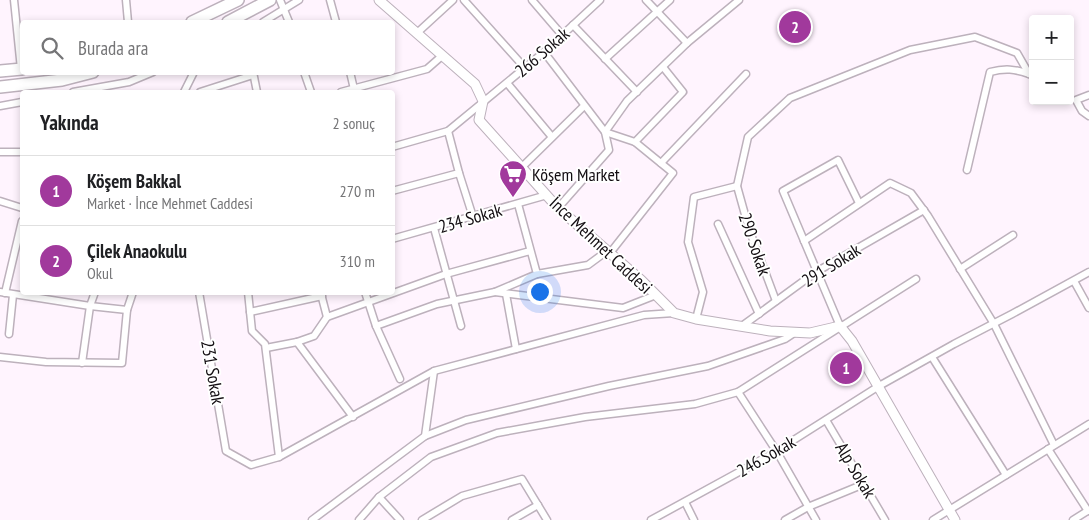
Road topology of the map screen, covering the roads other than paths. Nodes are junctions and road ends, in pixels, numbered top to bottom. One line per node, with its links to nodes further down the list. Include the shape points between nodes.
1 (14, 0): 28 (street)
2 (126, 0): 18 (street)
3 (238, 0): 19 (highway)
4 (270, 0): 20 (highway)
5 (280, 0): 16 (street)
6 (299, 0): 16 (street)
7 (330, 0): 23 (street)
8 (379, 0): 25 (street, İnce Mehmet Caddesi)
9 (453, 0): 25 (street)
10 (464, 0): 33 (street)
11 (532, 0): 26 (street)
12 (646, 0): 17 (street)
13 (670, 0): 17 (street)
14 (739, 0): 27 (street)
15 (595, 2): 24 (street, 266 Sokak)
16 (284, 8): 21 (street); 22 (street)
17 (657, 12): 27 (street); 31 (street)
18 (128, 20)
19 (196, 20)
20 (232, 20)
21 (266, 20)
22 (287, 20)
23 (335, 20)
24 (573, 25): 26 (street, 266 Sokak); 31 (street)
25 (417, 33): 30 (street, İnce Mehmet Caddesi)
26 (562, 35): 29 (street, 266 Sokak)
27 (687, 43): 32 (street)
28 (20, 52)
29 (544, 52): 33 (street, 266 Sokak); 62 (street)
30 (443, 55): 48 (street, via 427,69); 60 (street, İnce Mehmet Caddesi, via 475,84)
31 (605, 58): 55 (street)
32 (663, 67): 55 (street); 67 (street, via 683,92)
33 (525, 68): 46 (street, 266 Sokak)
34 (20, 69): 35 (highway)
35 (0, 71)
36 (1029, 72): 75 (street, via 1017,53 975,36 910,50 790,98 748,137)
37 (746, 74): 71 (street)
38 (1029, 74): 73 (street, via 1013,69 990,72)
39 (81, 75): 47 (highway)
40 (146, 75): 49 (street, via 129,82)
41 (192, 75): 50 (street)
42 (250, 75): 51 (street)
43 (253, 75): 52 (street)
44 (305, 75): 53 (street)
45 (351, 75): 48 (street)
46 (507, 83): 60 (street, 266 Sokak); 66 (street)
47 (0, 88)
48 (354, 89): 54 (street)
49 (84, 90)
50 (185, 90)
51 (206, 90)
52 (257, 90)
53 (310, 90)
54 (350, 90)
55 (637, 92): 65 (street)
56 (1089, 95): 57 (street)
57 (1074, 98)
58 (1074, 99): 63 (street)
59 (20, 102): 61 (street)
60 (483, 103): 64 (street, 266 Sokak); 72 (street, İnce Mehmet Caddesi, via 479,120)
61 (0, 106)
62 (584, 106): 65 (street); 66 (street)
63 (1089, 116)
64 (448, 131): 68 (street); 74 (street)
65 (605, 132): 67 (street); 82 (street, via 609,150)
66 (552, 137): 72 (street)
67 (635, 142): 71 (street)
68 (395, 146)
69 (0, 152): 70 (street)
70 (20, 152)
71 (661, 163): 92 (street, via 673,173)
72 (522, 167): 77 (street, İnce Mehmet Caddesi)
73 (967, 170)
74 (460, 172): 76 (street); 84 (street)
75 (737, 186): 116 (street, 290 Sokak); 125 (street, via 694,196 688,242 703,292)
76 (395, 190)
77 (547, 195): 80 (street, 234 Sokak); 82 (street, İnce Mehmet Caddesi)
78 (0, 201): 81 (street)
79 (860, 203): 83 (street, via 890,183 911,193); 89 (street); 89 (street, via 838,160 783,191)
80 (518, 204): 84 (street, 234 Sokak); 91 (street)
81 (20, 207)
82 (558, 208): 92 (street, İnce Mehmet Caddesi)
83 (924, 210): 93 (street); 94 (street, 291 Sokak)
84 (473, 217): 86 (street, 234 Sokak)
85 (718, 224): 123 (street)
86 (434, 228): 88 (street, 234 Sokak); 96 (street)
87 (1013, 235): 93 (street)
88 (395, 238)
89 (804, 241): 94 (street)
90 (19, 248): 102 (street)
91 (530, 251): 96 (street); 97 (street)
92 (609, 252): 97 (street, via 588,265); 114 (street, İnce Mehmet Caddesi)
93 (960, 269): 126 (street)
94 (816, 272): 116 (street, 291 Sokak); 130 (street)
95 (1089, 272): 99 (street, 246.Sokak)
96 (446, 274): 100 (street); 115 (street)
97 (537, 274): 101 (street)
98 (916, 279): 130 (street)
99 (1074, 282): 119 (street); 126 (street, 246.Sokak)
100 (395, 292)
101 (495, 292): 103 (street); 115 (street)
102 (3, 293): 104 (street)
103 (506, 294): 114 (street, via 623,308); 135 (street)
104 (13, 295): 105 (street); 132 (street)
105 (31, 295): 118 (street)
106 (94, 295): 118 (street)
107 (132, 295): 120 (street)
108 (200, 295): 149 (street, 231 Sokak, via 226,451 250,465)
109 (248, 295): 121 (street)
110 (317, 295): 121 (street)
111 (321, 295): 124 (street)
112 (367, 295): 117 (street)
113 (388, 295): 117 (street)
114 (656, 295): 122 (street, İnce Mehmet Caddesi)
115 (454, 301): 127 (street); 128 (street)
116 (776, 301): 123 (street, 291 Sokak)
117 (368, 302): 124 (street); 127 (street)
118 (90, 306): 120 (street); 138 (street)
119 (1089, 308)
120 (127, 310): 138 (street, via 122,363)
121 (250, 312): 134 (street, via 252,331)
122 (674, 313): 125 (street, İnce Mehmet Caddesi); 135 (street, via 644,315)
123 (759, 314): 129 (street, 291 Sokak)
124 (327, 317): 133 (street, via 314,336)
125 (696, 319): 129 (street, İnce Mehmet Caddesi)
126 (994, 324): 137 (street, 246.Sokak); 147 (street)
127 (376, 326): 140 (street)
128 (461, 326)
129 (742, 326): 131 (street, İnce Mehmet Caddesi)
130 (840, 326): 131 (street, İnce Mehmet Caddesi, via 810,334); 141 (street); 142 (street)
131 (794, 332): 146 (street, via 785,339 708,366 466,420)
132 (9, 334)
133 (297, 342): 134 (street); 143 (street)
134 (266, 348): 149 (street)
135 (516, 349): 139 (street)
136 (0, 357): 138 (street)
137 (932, 357): 141 (street, 246.Sokak); 150 (street)
138 (82, 363)
139 (434, 371): 143 (street); 146 (street)
140 (400, 379)
141 (879, 386): 144 (street, 246.Sokak); 156 (street)
142 (738, 392): 148 (street); 152 (street, via 695,404 585,417 497,433 431,457)
143 (353, 417): 149 (street)
144 (826, 420): 148 (street, 246.Sokak); 151 (street, Alp Sokak)
145 (1089, 424): 147 (street)
146 (426, 436): 159 (street)
147 (1051, 447): 150 (street); 157 (street)
148 (776, 452): 153 (street, 246.Sokak); 155 (street)
149 (279, 457)
150 (1006, 475): 156 (street)
151 (864, 484): 155 (street); 169 (street, Alp Sokak)
152 (379, 497): 158 (street); 161 (street)
153 (685, 502): 165 (street, 246.Sokak); 166 (street)
154 (538, 505): 162 (street, via 522,479 462,496); 163 (street); 164 (street)
155 (808, 507): 167 (street); 168 (street)
156 (948, 510): 170 (street); 171 (street)
157 (1088, 510): 172 (street)
158 (360, 518): 160 (street)
159 (312, 520)
160 (355, 520)
161 (400, 520)
162 (422, 520)
163 (512, 520)
164 (547, 520)
165 (650, 520)
166 (694, 520)
167 (785, 520)
168 (816, 520)
169 (886, 520)
170 (933, 520)
171 (955, 520)
172 (1073, 520)

